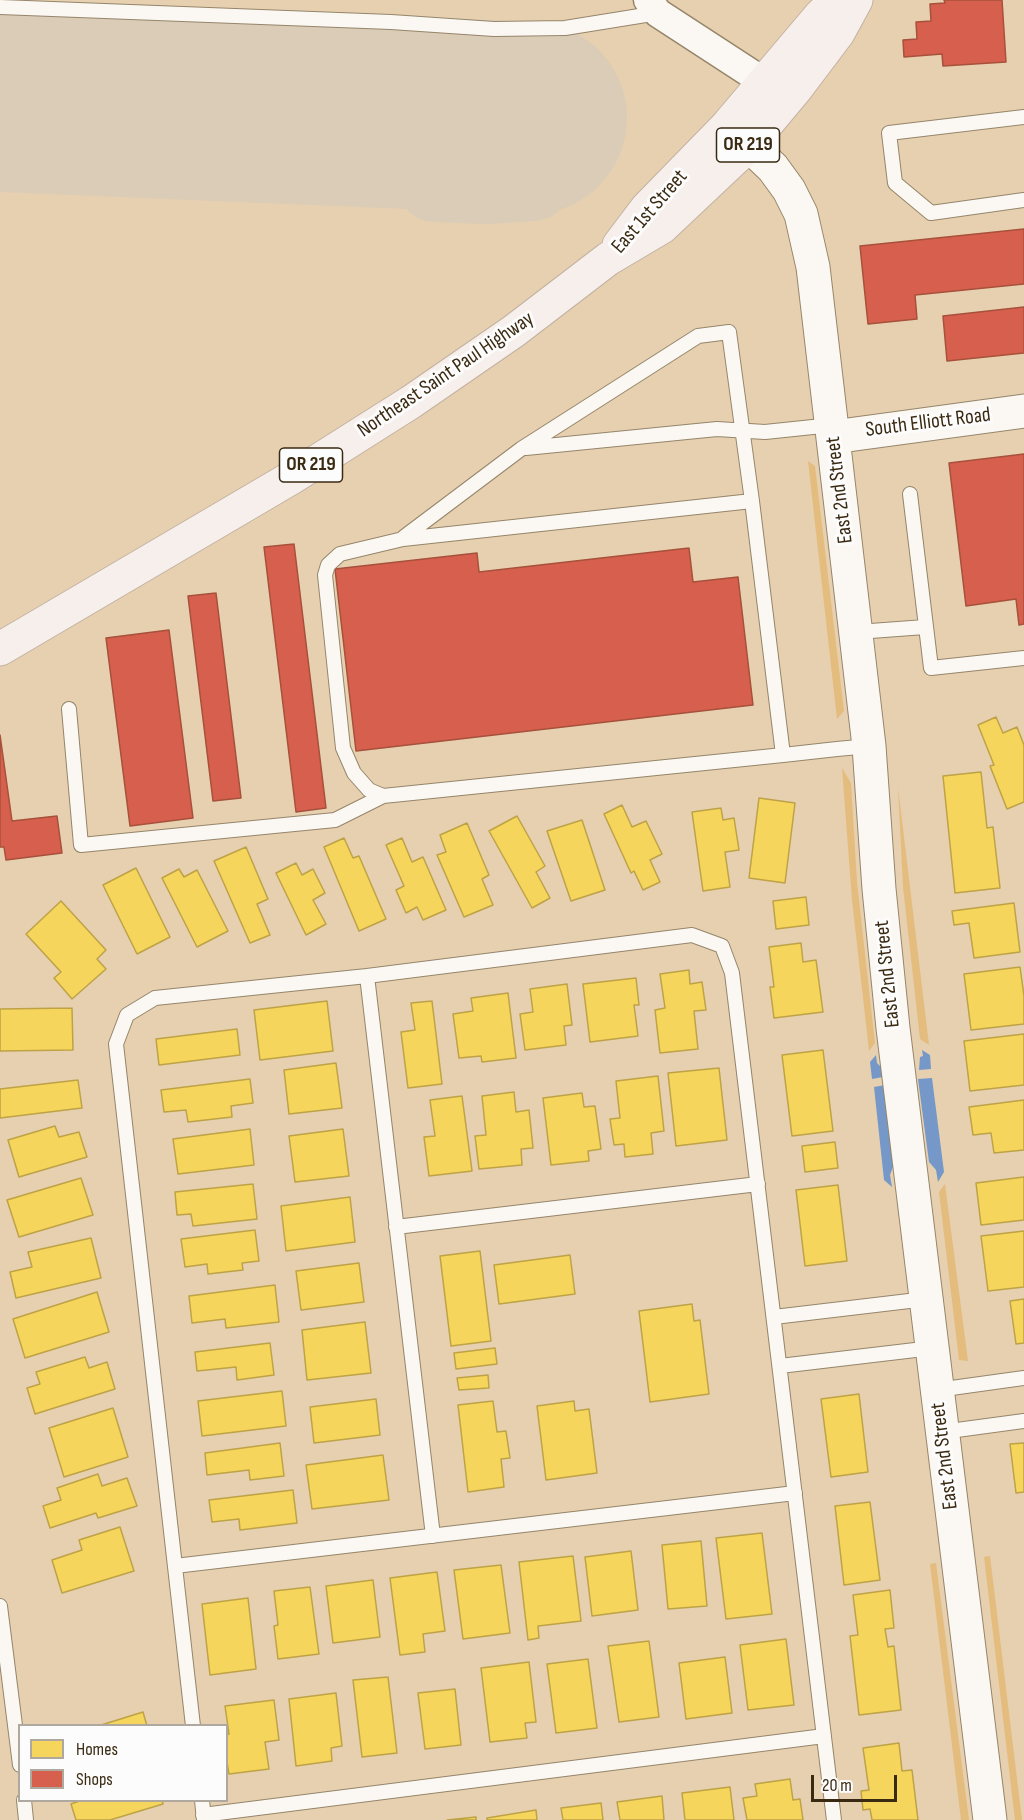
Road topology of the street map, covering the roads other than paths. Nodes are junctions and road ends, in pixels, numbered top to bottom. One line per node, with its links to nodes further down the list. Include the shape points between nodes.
1 (836, 0): 5 (main road, East 1st Street / OR 219)
2 (856, 0): 7 (main road, East 1st Street / OR 219, via 838,33)
3 (653, 6): 4 (lane, via 565,28 494,29); 5 (street)
4 (0, 7)
5 (764, 81): 9 (main road, East 1st Street / OR 219, via 727,126 647,208)
6 (1024, 117): 8 (lane, via 889,132 895,183 931,213)
7 (749, 145): 9 (main road, East 1st Street / OR 219, via 662,227); 12 (street, East 2nd Street, via 789,190 803,223 813,267)
8 (1024, 200)
9 (608, 259): 19 (main road, Northeast Saint Paul Highway / OR 219, via 514,331 411,402)
10 (1024, 411): 12 (street, South Elliott Road)
11 (742, 430): 12 (lane); 13 (lane, via 717,429); 13 (lane, via 729,332 699,336); 15 (lane)
12 (833, 431): 18 (street, East 2nd Street)
13 (521, 449): 16 (lane)
14 (910, 494): 17 (lane)
15 (752, 501): 16 (lane); 23 (lane)
16 (403, 539): 24 (lane, via 340,554 328,565 325,575 343,748 354,773 369,790)
17 (925, 627): 18 (lane); 20 (lane, via 931,668)
18 (857, 632): 22 (street, East 2nd Street)
19 (0, 649)
20 (1024, 658)
21 (69, 709): 24 (lane, via 81,845 335,820)
22 (869, 746): 23 (lane); 28 (street, East 2nd Street, via 893,1028)
23 (783, 755): 24 (lane)
24 (383, 796)
25 (367, 976): 26 (lane, via 692,935 722,946 732,973); 27 (lane); 38 (lane, via 154,998 127,1015 116,1044)
26 (758, 1184): 27 (lane); 29 (lane)
27 (396, 1227): 37 (lane)
28 (926, 1299): 29 (lane); 30 (street, East 2nd Street)
29 (774, 1317): 31 (lane)
30 (932, 1348): 31 (lane); 33 (street, East 2nd Street)
31 (780, 1366): 36 (lane)
32 (1024, 1378): 33 (lane)
33 (937, 1390): 35 (street, East 2nd Street)
34 (1024, 1421): 35 (lane)
35 (942, 1432): 48 (street, East 2nd Street)
36 (795, 1493): 37 (lane); 41 (lane)
37 (433, 1536): 38 (lane)
38 (175, 1566): 40 (lane)
39 (0, 1606): 42 (lane)
40 (193, 1724)
41 (824, 1736): 45 (lane); 47 (lane)
42 (18, 1749)
43 (24, 1802): 46 (lane)
44 (202, 1802): 45 (lane)
45 (204, 1818)
46 (26, 1820)
47 (834, 1820)
48 (990, 1820)

